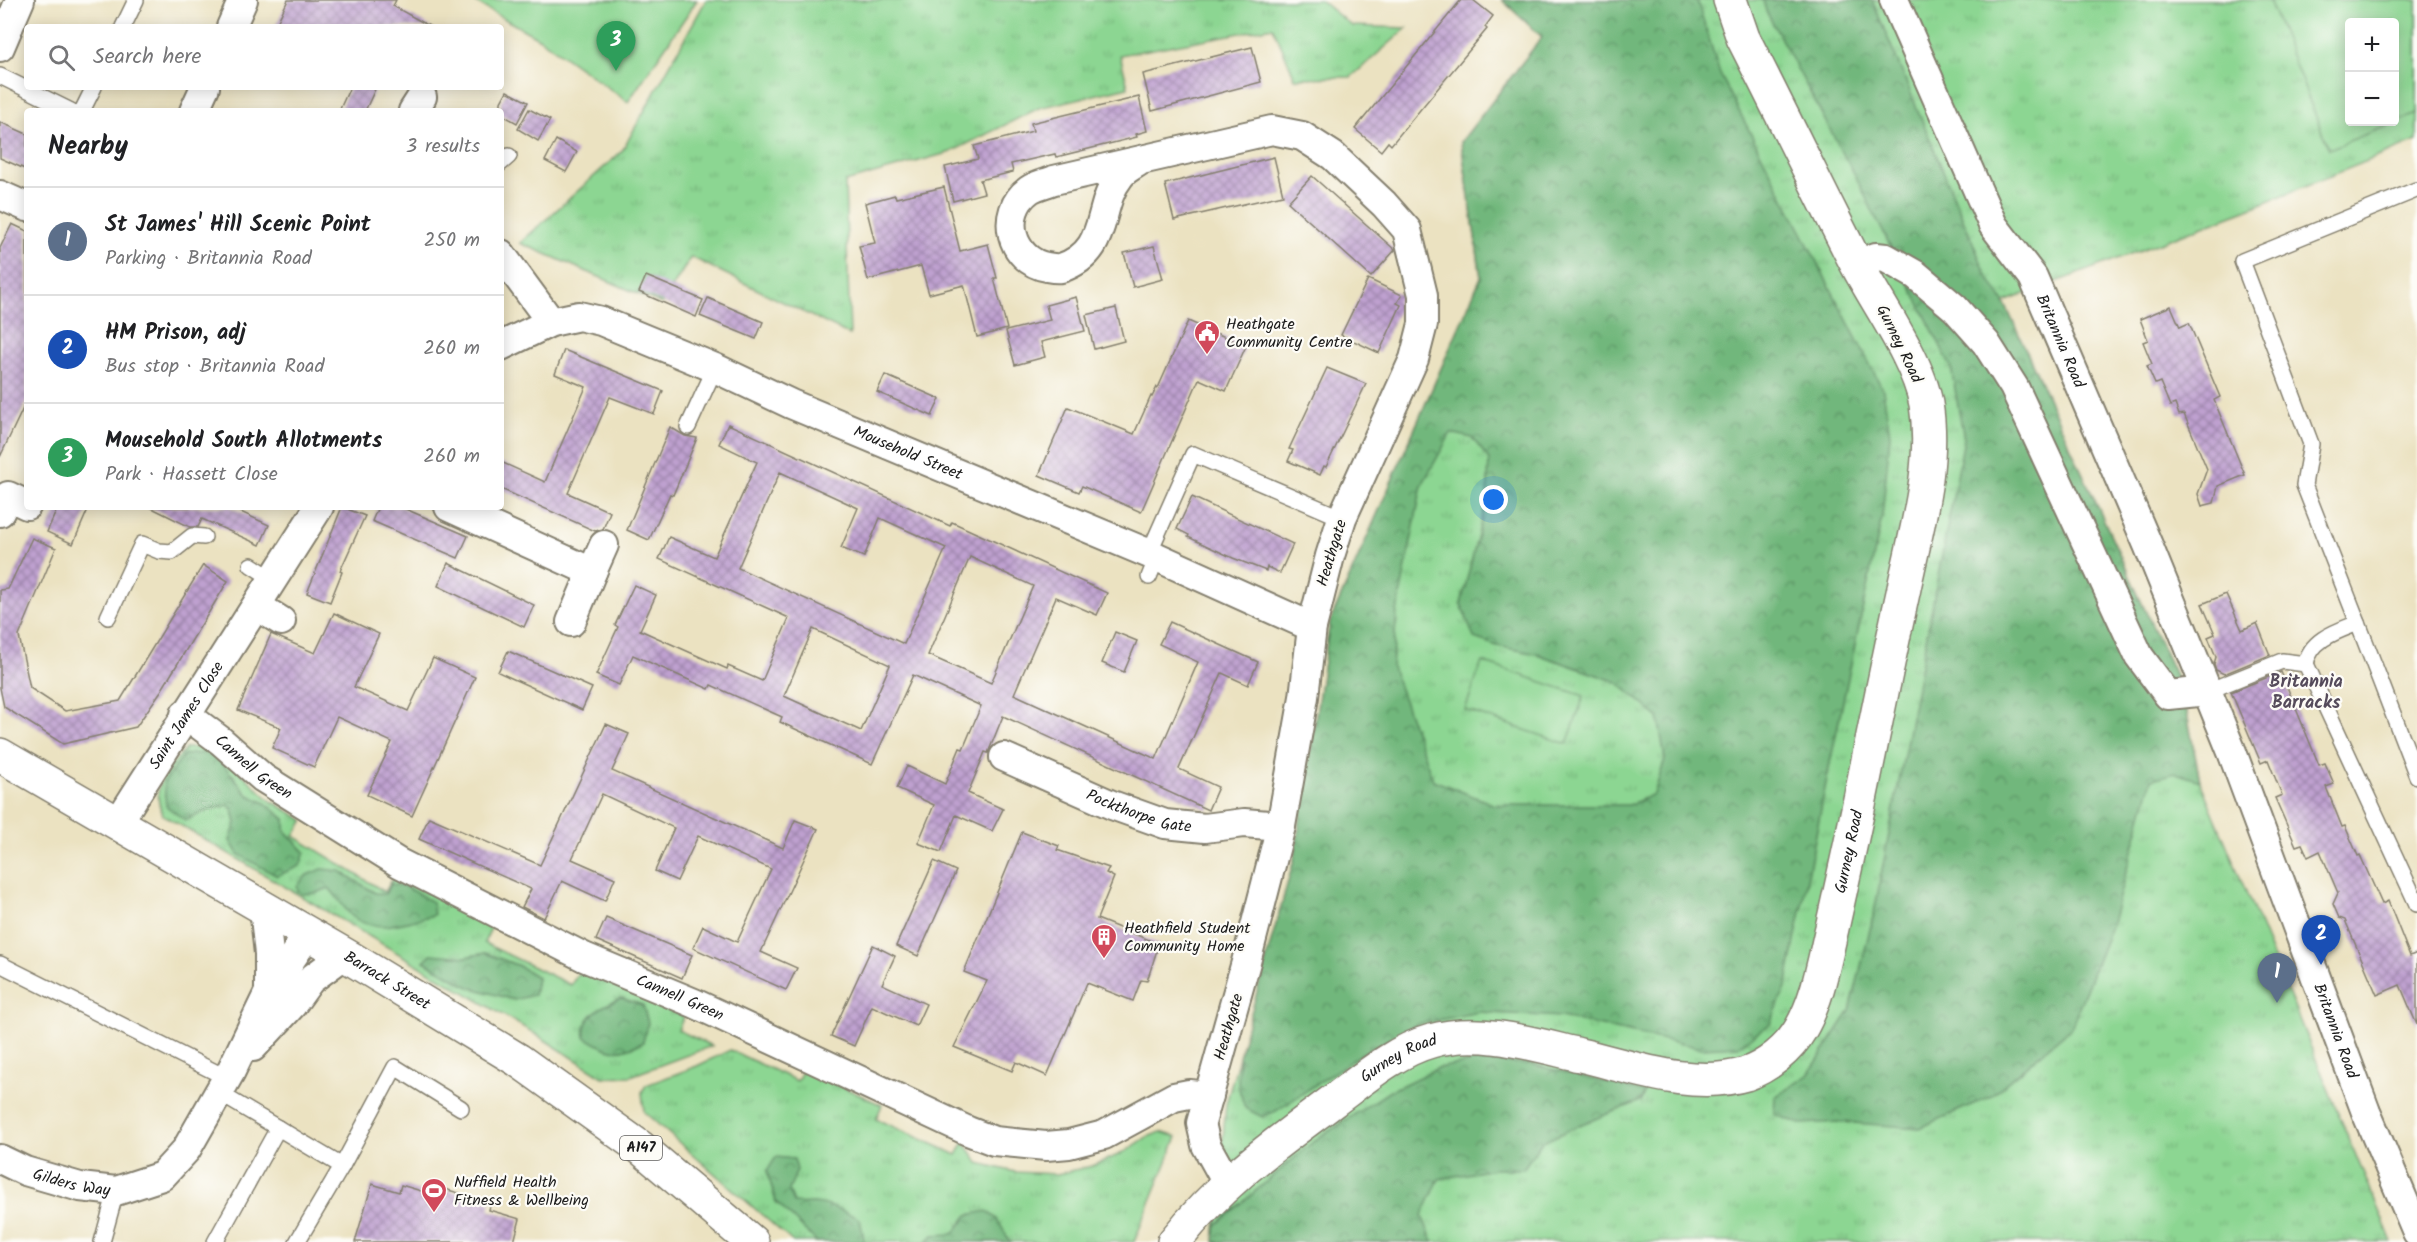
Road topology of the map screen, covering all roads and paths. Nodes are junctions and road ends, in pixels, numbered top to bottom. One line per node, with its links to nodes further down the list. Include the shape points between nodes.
1 (20, 0): 8 (street)
2 (136, 0): 6 (lane)
3 (243, 0): 7 (street)
4 (1730, 0): 20 (street, Gurney Road, via 1743,38)
5 (1894, 0): 39 (street, Britannia Road, via 1993,225 2033,277)
6 (124, 24)
7 (232, 24)
8 (0, 47)
9 (0, 76): 10 (lane)
10 (24, 88)
11 (28, 90): 13 (lane)
12 (92, 90): 14 (lane)
13 (65, 108)
14 (84, 108)
15 (1138, 162): 15 (street, Heathgate, via 1120,175 1102,225 1091,247 1077,261 1057,269 1038,266 1023,256 1011,223 1017,204 1029,190 1054,180); 29 (street, Heathgate, via 1272,130 1302,136 1333,156 1407,230 1423,295 1423,324 1414,359)
16 (2416, 190): 36 (lane, via 2242,261 2311,444 2304,485)
17 (0, 195): 18 (street)
18 (24, 206)
19 (504, 258): 21 (street)
20 (1857, 265): 39 (street, via 1876,257 1886,258 1916,275 1955,308 1986,343 2014,387 2139,656 2168,695); 58 (street, Gurney Road, via 1914,369 1925,402 1928,454 1913,545 1848,855 1823,966 1800,1031 1765,1065 1745,1074 1717,1079 1662,1074 1492,1037 1433,1040 1404,1052 1358,1082)
21 (551, 322): 22 (street, Mousehold Street); 23 (street, Mousehold Street, via 579,316 601,321)
22 (504, 345)
23 (715, 368): 24 (lane); 32 (street, Mousehold Street)
24 (688, 427)
25 (24, 503): 28 (street, via 8,496)
26 (316, 510): 40 (street, Saint James Close, via 262,572 269,613)
27 (456, 510): 33 (street)
28 (0, 512)
29 (1342, 518): 32 (lane, via 1193,454); 37 (street, Heathgate)
30 (204, 537): 34 (lane, via 192,536 172,552 142,544)
31 (604, 545): 33 (street)
32 (1152, 562): 37 (street, Mousehold Street)
33 (592, 572): 35 (street)
34 (108, 617)
35 (571, 621)
36 (2358, 623): 38 (lane, via 2328,634 2308,656); 43 (lane)
37 (1312, 627): 45 (street, Heathgate)
38 (2306, 664): 39 (lane, via 2282,661); 46 (lane)
39 (2208, 692): 60 (street, Britannia Road, via 2366,1112)
40 (185, 714): 44 (street, Saint James Close); 53 (street, Cannell Green, via 264,778 399,863 584,957 694,1003 994,1141 1069,1144 1104,1135 1174,1097)
41 (0, 755): 44 (street, Barrack Street / A147)
42 (1004, 757): 45 (street, Pockthorpe Gate, via 1165,824 1205,828 1244,823)
43 (2417, 776)
44 (117, 824): 47 (street, Barrack Street / A147)
45 (1281, 826): 53 (street, Heathgate)
46 (2417, 904)
47 (264, 908): 48 (street, Barrack Street / A147); 51 (street, Gilders Way)
48 (308, 934): 49 (street, Barrack Street / A147); 51 (street, Gilders Way)
49 (344, 955): 52 (street, Gilders Way, via 310,980); 64 (street, Barrack Street / A147, via 518,1060 641,1148)
50 (0, 964): 52 (lane)
51 (269, 992): 52 (street, Gilders Way)
52 (226, 1081): 55 (lane); 59 (street, Gilders Way, via 186,1150 162,1176)
53 (1209, 1096): 58 (street, Heathgate, via 1202,1134)
54 (461, 1108): 57 (lane, via 395,1067)
55 (278, 1128): 57 (lane); 62 (lane)
56 (0, 1160): 59 (street, Gilders Way, via 80,1187)
57 (342, 1166): 63 (lane)
58 (1227, 1183): 65 (street, Gurney Road)
59 (116, 1191): 61 (lane)
60 (2417, 1232)
61 (102, 1242)
62 (215, 1242)
63 (297, 1242)
64 (752, 1242)
65 (1174, 1242)

